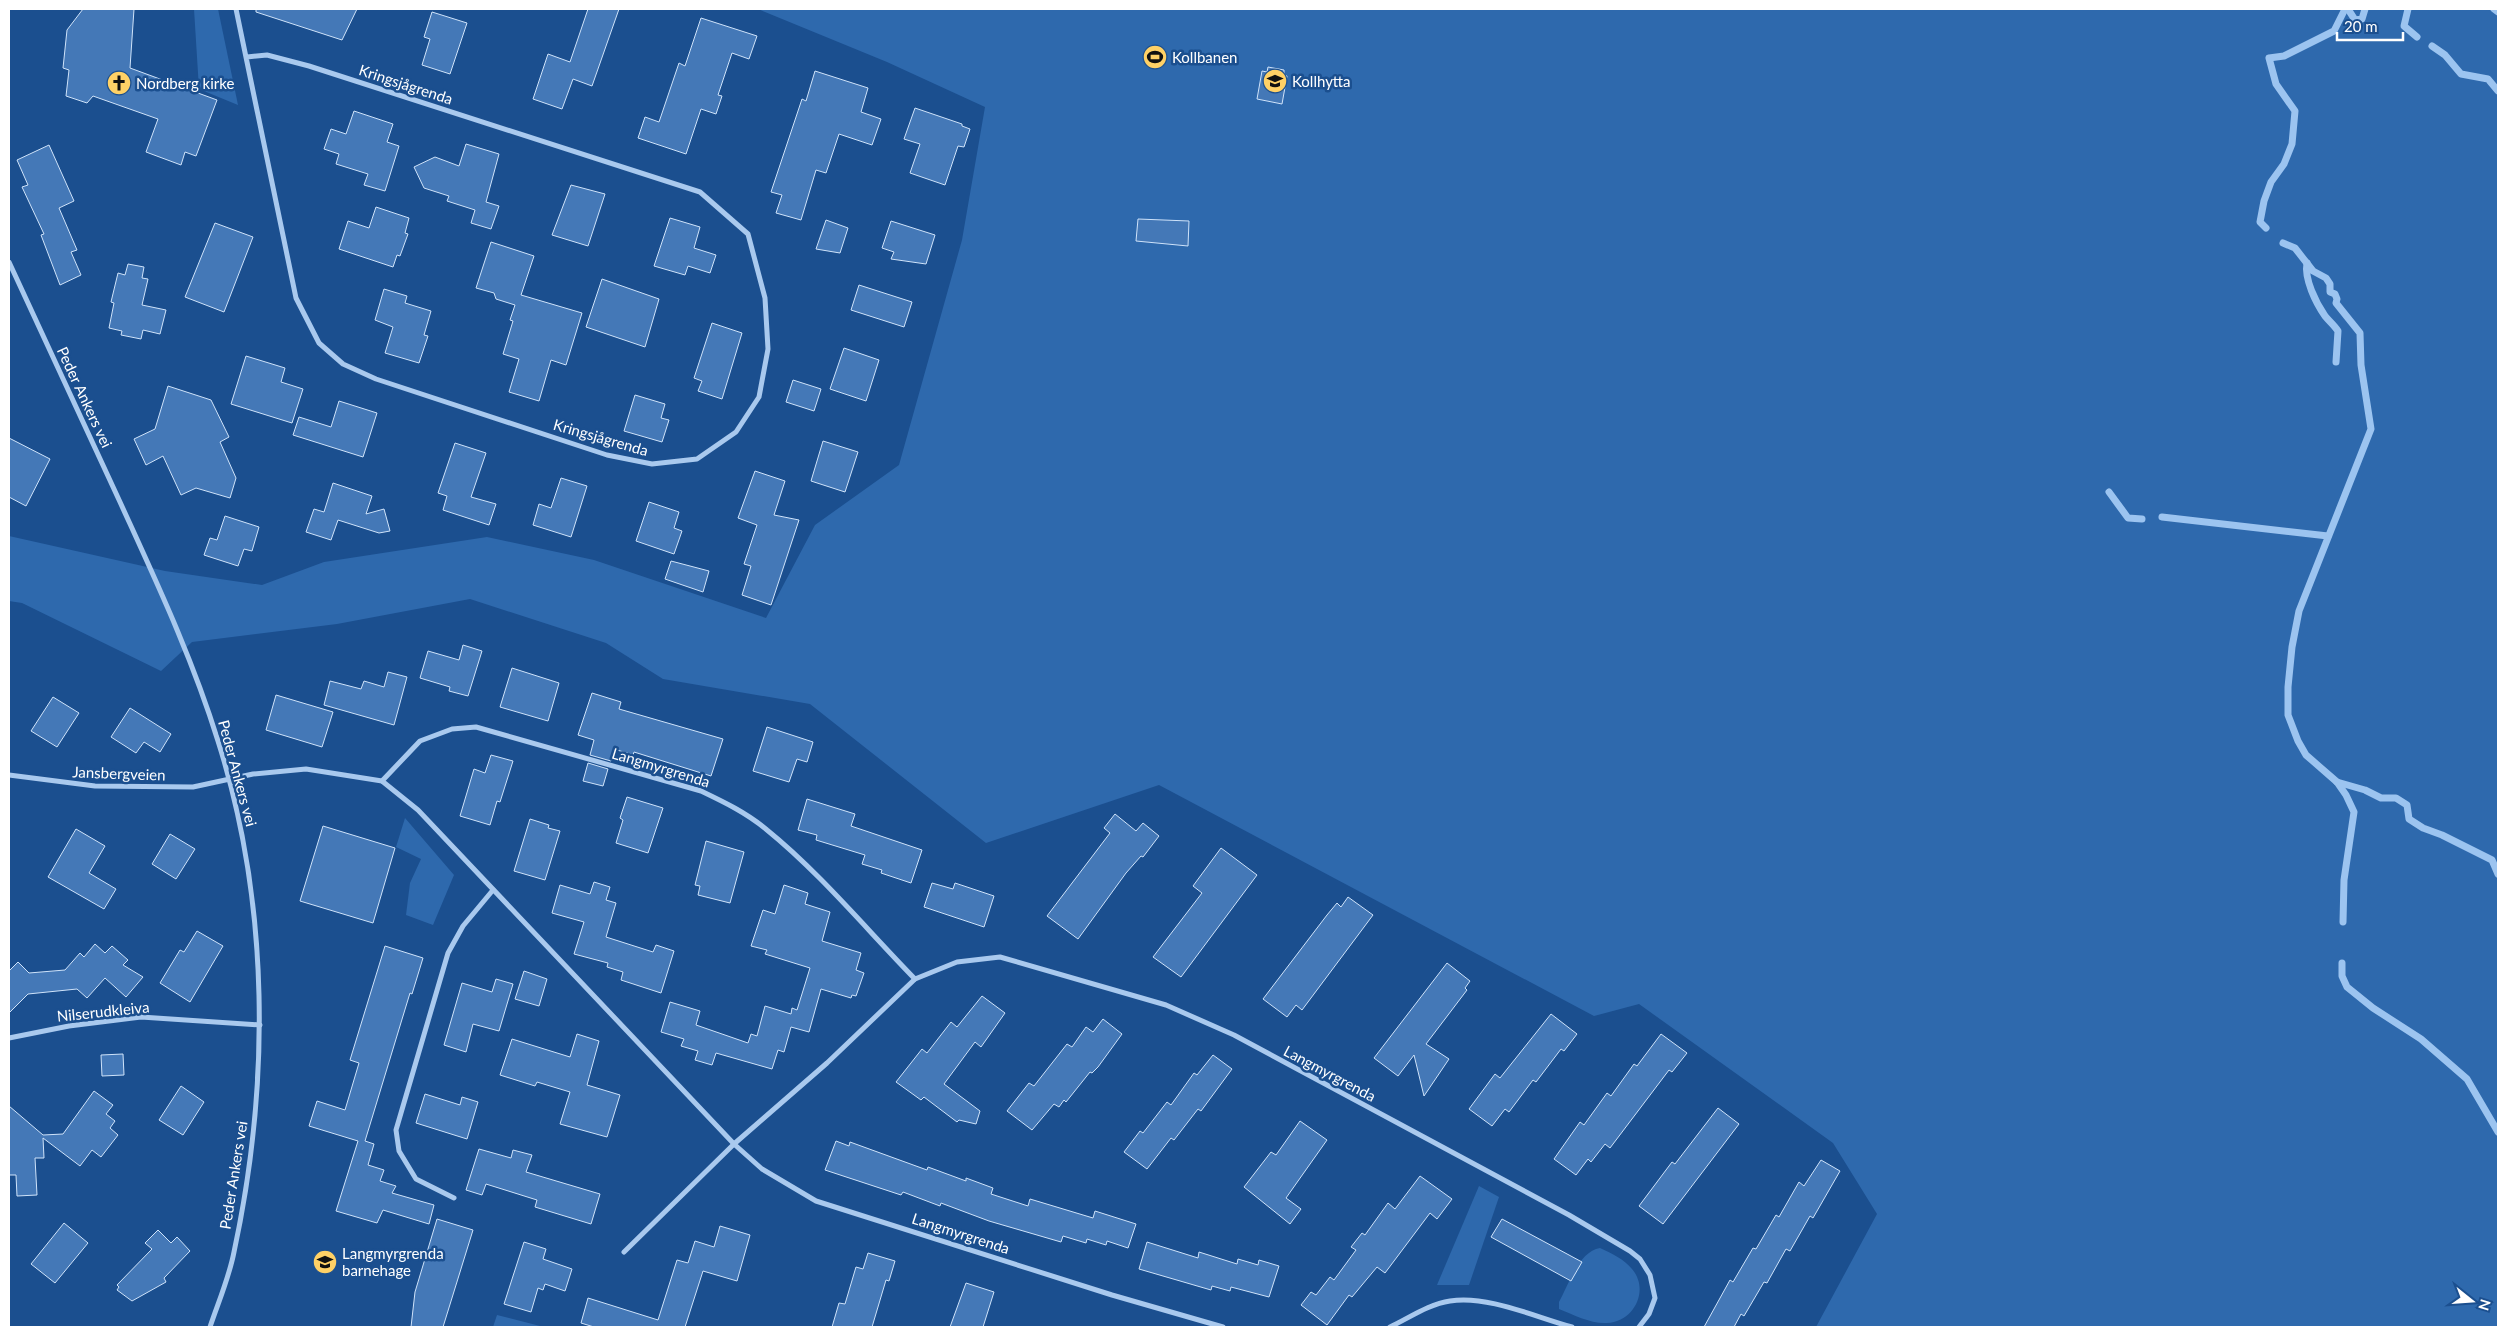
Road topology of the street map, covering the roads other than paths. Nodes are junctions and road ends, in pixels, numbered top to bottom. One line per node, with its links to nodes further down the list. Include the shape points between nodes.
1 (236, 9): 2 (street, Kringsjågrenda)
2 (247, 57): 2 (street, Kringsjågrenda, via 296,298 320,343 343,364 376,379 607,455 652,464 697,459 736,432 759,397 768,349 765,298 748,234 700,192 309,66 267,55)
3 (9, 262): 5 (street, Peder Ankers vei, via 182,636 219,743)
4 (9, 775): 5 (street, Jansbergveien, via 53,782 145,788 193,787)
5 (228, 780): 6 (street, Langmyrgrenda, via 252,774 306,769); 9 (street, Peder Ankers vei, via 240,825 252,897)
6 (382, 781): 7 (street, Langmyrgrenda, via 418,810); 8 (street, Langmyrgrenda, via 420,741 452,730 476,727 701,791 731,805 766,829)
7 (494, 890): 11 (street, Langmyrgrenda); 12 (street, via 463,926 448,953 396,1130 399,1151 416,1180)
8 (915, 980): 11 (street, Langmyrgrenda); 18 (street, Langmyrgrenda, via 957,962 1000,957 1166,1005 1234,1035 1630,1251 1640,1259 1654,1286 1650,1314)
9 (260, 1025): 10 (street, Nilserudkleiva, via 142,1017); 14 (street, Peder Ankers vei, via 256,1111 234,1254)
10 (9, 1038)
11 (734, 1144): 13 (street, Langmyrgrenda); 15 (street, Langmyrgrenda, via 762,1169 816,1201)
12 (454, 1198)
13 (624, 1252)
14 (210, 1327)
15 (1223, 1327)
16 (1390, 1327): 17 (street, via 1448,1301 1477,1299)
17 (1572, 1327)
18 (1639, 1327)

